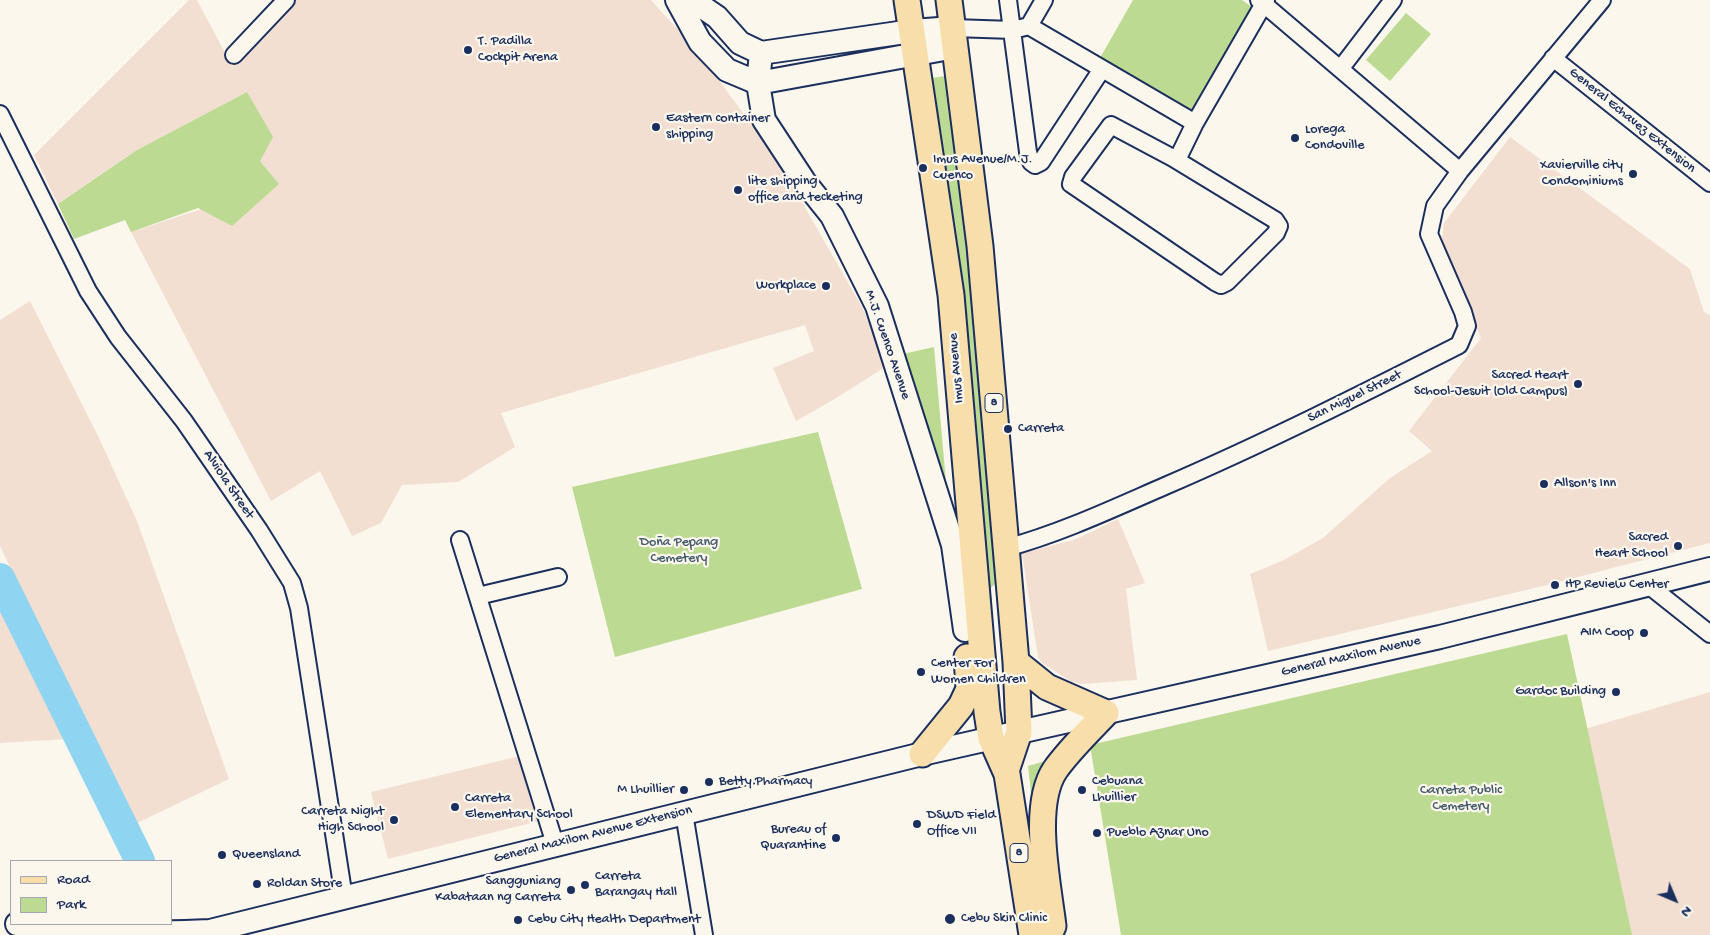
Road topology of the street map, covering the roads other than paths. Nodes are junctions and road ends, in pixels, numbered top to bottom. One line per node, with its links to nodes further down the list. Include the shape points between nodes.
1 (286, 0): 16 (street)
2 (677, 0): 20 (main road, via 700,42 727,70)
3 (692, 0): 15 (main road, via 717,17 740,43)
4 (907, 0): 14 (main road, Imus Avenue / 8)
5 (949, 0): 13 (main road, 8)
6 (1008, 0): 12 (street)
7 (1043, 0): 11 (street)
8 (1394, 0): 18 (street)
9 (1602, 0): 17 (street, San Miguel Street)
10 (1263, 1): 18 (street); 22 (street)
11 (1029, 26): 12 (street); 19 (street)
12 (1013, 30): 13 (street, via 981,30); 19 (street, via 1028,152 1035,165 1041,162)
13 (954, 38): 14 (main road); 27 (main road, 8, via 980,246)
14 (914, 42): 15 (main road); 20 (main road); 32 (main road, Imus Avenue / 8, via 951,295)
15 (761, 53): 20 (main road, M.J. Cuenco Avenue)
16 (234, 55)
17 (1553, 58): 24 (street, San Miguel Street); 25 (street, General Echavez Extension)
18 (1341, 68): 24 (street)
19 (1102, 69): 22 (street)
20 (758, 83): 33 (main road, M.J. Cuenco Avenue, via 764,120 832,216 877,306 953,545)
21 (0, 114): 43 (street, Alviola Street, via 101,313 184,421 292,583 299,608)
22 (1195, 123): 23 (street)
23 (1177, 160): 23 (street, via 1279,226 1276,233 1222,285 1071,184 1072,177 1110,125)
24 (1460, 170): 27 (street, San Miguel Street, via 1434,206 1429,234 1467,326 1460,345 1242,453 1079,524)
25 (1710, 183)
26 (460, 540): 31 (street)
27 (1006, 548): 35 (main road, 8)
28 (1710, 569): 30 (main road, General Maxilom Avenue)
29 (558, 577): 31 (street)
30 (1647, 584): 34 (street); 36 (main road, General Maxilom Avenue, via 1440,637)
31 (478, 596): 42 (street)
32 (976, 602): 33 (main road); 38 (main road, Imus Avenue / 8)
33 (965, 630): 39 (main road, via 969,689 960,706)
34 (1710, 634)
35 (1016, 662): 36 (main road, via 1047,687); 37 (main road, 8)
36 (1106, 713): 37 (main road, General Maxilom Avenue); 48 (main road, via 1054,772 1047,795 1042,826 1053,926)
37 (1019, 732): 38 (main road, General Maxilom Avenue); 40 (main road, 8)
38 (991, 738): 39 (main road, General Maxilom Avenue Extension); 40 (main road, 8)
39 (922, 754): 41 (main road, General Maxilom Avenue Extension)
40 (1006, 771): 47 (main road, 8)
41 (684, 813): 42 (main road, General Maxilom Avenue Extension); 46 (street)
42 (555, 844): 43 (main road, General Maxilom Avenue Extension)
43 (344, 898): 45 (main road, General Maxilom Avenue Extension, via 210,931)
44 (26, 925): 45 (main road, General Maxilom Avenue Extension, via 82,931)
45 (182, 934)
46 (704, 935)
47 (1032, 935)
48 (1049, 935)

